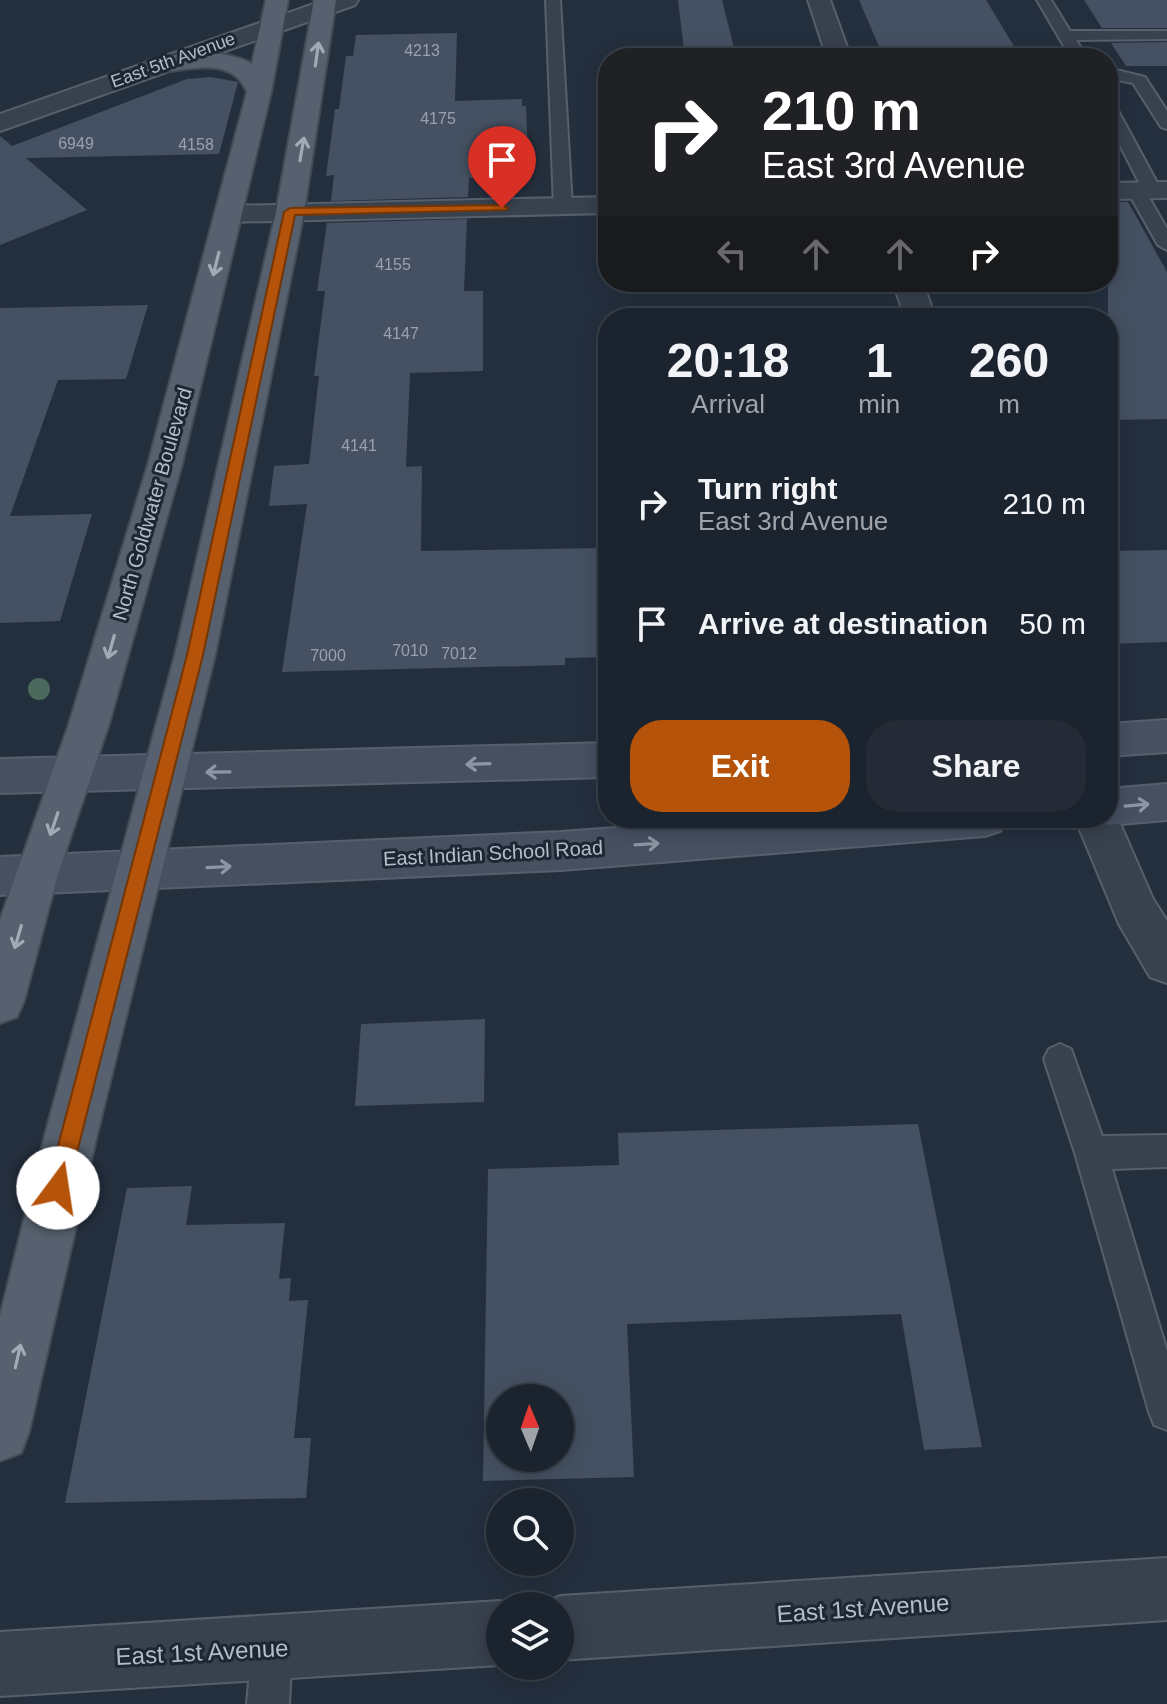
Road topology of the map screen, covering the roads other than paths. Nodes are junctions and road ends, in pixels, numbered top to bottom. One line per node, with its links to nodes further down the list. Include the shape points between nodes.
1 (553, 0): 19 (lane)
2 (819, 0): 8 (street)
3 (1044, 0): 7 (lane)
4 (332, 3): 5 (street, East 5th Avenue); 20 (main road, one-way to 4)
5 (276, 12): 10 (street, East 5th Avenue); 12 (main road, North Goldwater Boulevard)
6 (1167, 35): 7 (lane)
7 (1065, 36): 9 (lane)
8 (836, 48)
9 (1073, 48)
10 (156, 66): 12 (main road, via 235,65 249,72); 13 (street, East 5th Avenue)
11 (1118, 75): 14 (lane, via 1139,80)
12 (259, 92): 21 (main road, North Goldwater Boulevard)
13 (0, 123)
14 (1167, 124)
15 (1118, 126): 16 (lane)
16 (1152, 190): 17 (street); 22 (lane)
17 (1118, 191)
18 (598, 205): 19 (street)
19 (563, 207): 20 (street)
20 (290, 212): 21 (street); 26 (main road)
21 (229, 214): 27 (main road, North Goldwater Boulevard, one-way to 27, via 165,464)
22 (1167, 245)
23 (1167, 736): 24 (main road)
24 (1118, 739)
25 (598, 760): 26 (main road, one-way to 26)
26 (166, 773): 27 (main road); 33 (main road)
27 (71, 774): 28 (main road); 34 (main road, North Goldwater Boulevard, one-way to 34)
28 (0, 776)
29 (1167, 802): 30 (main road, one-way to 29)
30 (1118, 806)
31 (857, 828): 33 (main road, East Indian School Road, one-way to 31, via 561,851)
32 (1101, 828): 35 (street, via 1135,910)
33 (141, 870): 34 (main road, East Indian School Road); 41 (main road, one-way to 33)
34 (18, 875): 36 (main road, North Goldwater Boulevard, one-way to 36)
35 (1167, 962)
36 (0, 1001)
37 (1060, 1059): 39 (lane)
38 (1167, 1151): 39 (lane)
39 (1091, 1153): 40 (lane)
40 (1167, 1412)
41 (0, 1432)
42 (1167, 1589): 43 (street, East 1st Avenue)
43 (574, 1627)
44 (486, 1636): 46 (street, East 1st Avenue)
45 (0, 1664): 46 (street, East 1st Avenue)
46 (270, 1676)

